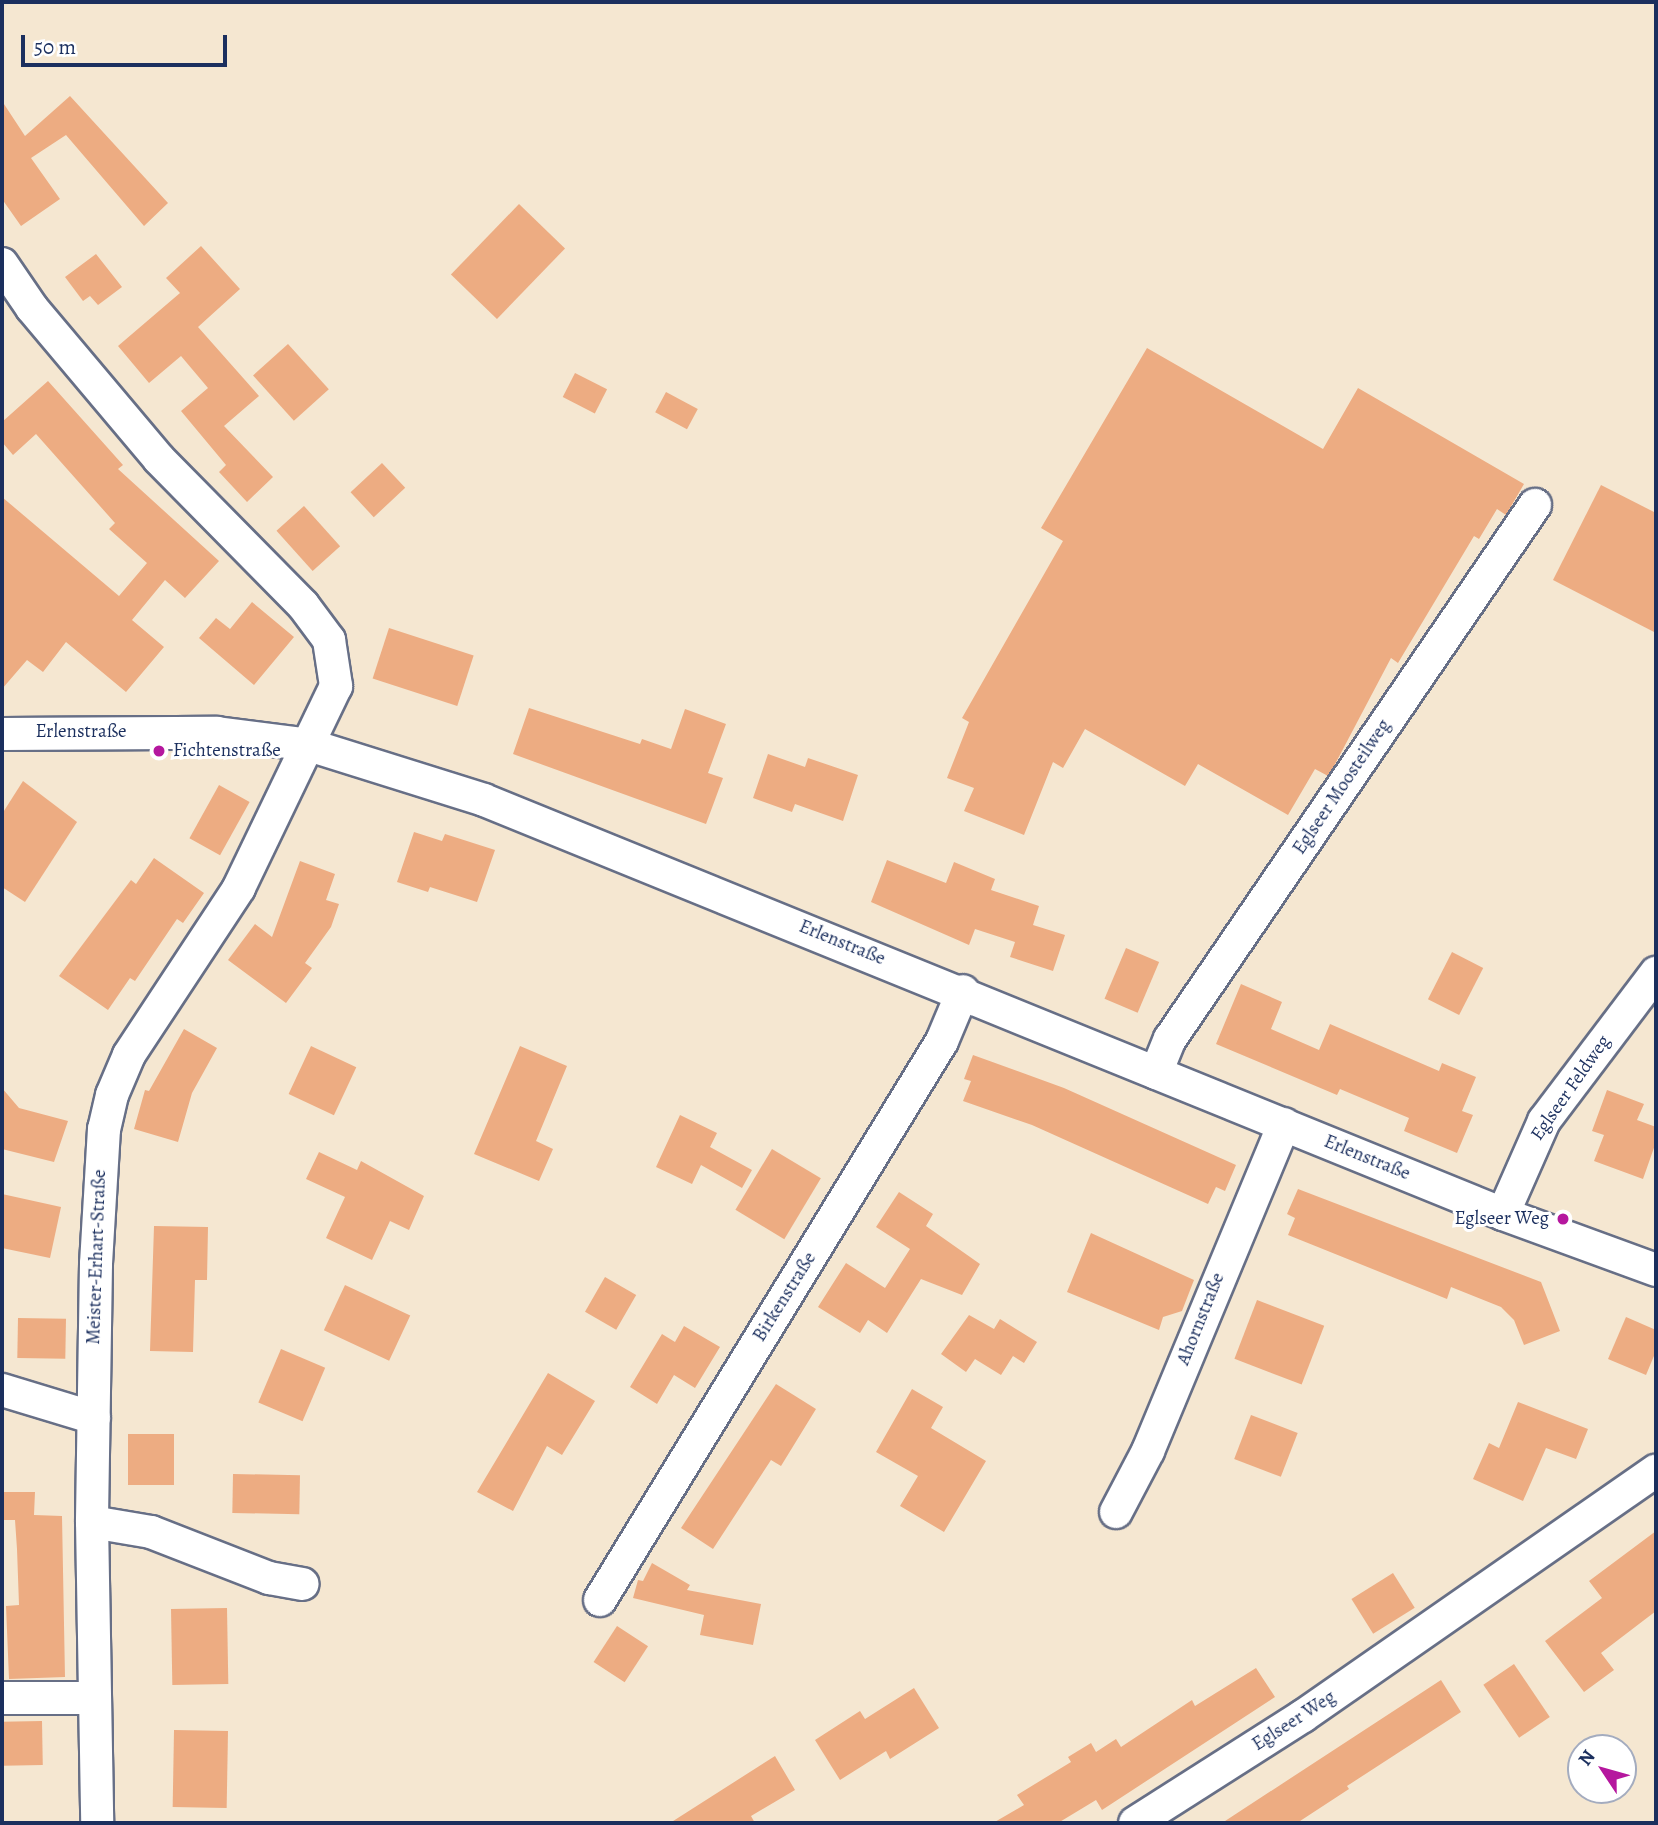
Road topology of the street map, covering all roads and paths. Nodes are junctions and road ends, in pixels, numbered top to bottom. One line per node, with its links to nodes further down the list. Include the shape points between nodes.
1 (2, 264): 4 (street, via 32,308 159,459 261,559 329,640 336,686)
2 (1535, 505): 7 (street, Eglseer Moosteilweg, via 1171,1039)
3 (2, 734): 4 (street, Erlenstraße, via 217,733)
4 (309, 745): 6 (street, Erlenstraße, via 484,800); 12 (street, Meister-Erhart-Straße, via 239,888 154,1011 112,1095 100,1162)
5 (1656, 973): 9 (street, Eglseer Feldweg, via 1544,1121)
6 (963, 991): 7 (street, Erlenstraße); 17 (street, Birkenstraße, via 942,1041)
7 (1156, 1073): 8 (street, Erlenstraße)
8 (1284, 1124): 9 (street, Erlenstraße); 14 (street, Ahornstraße, via 1148,1451)
9 (1503, 1214): 10 (street, Erlenstraße)
10 (1656, 1270)
11 (2, 1390): 12 (street)
12 (94, 1418): 15 (street, Meister-Erhart-Straße)
13 (1656, 1471): 21 (street, Eglseer Weg, via 1325,1701)
14 (1116, 1512)
15 (92, 1522): 16 (street, via 151,1532 269,1578); 19 (street, Meister-Erhart-Straße)
16 (302, 1584)
17 (600, 1600)
18 (2, 1698): 19 (street)
19 (95, 1698): 20 (street, Meister-Erhart-Straße)
20 (97, 1823)
21 (1135, 1823)

